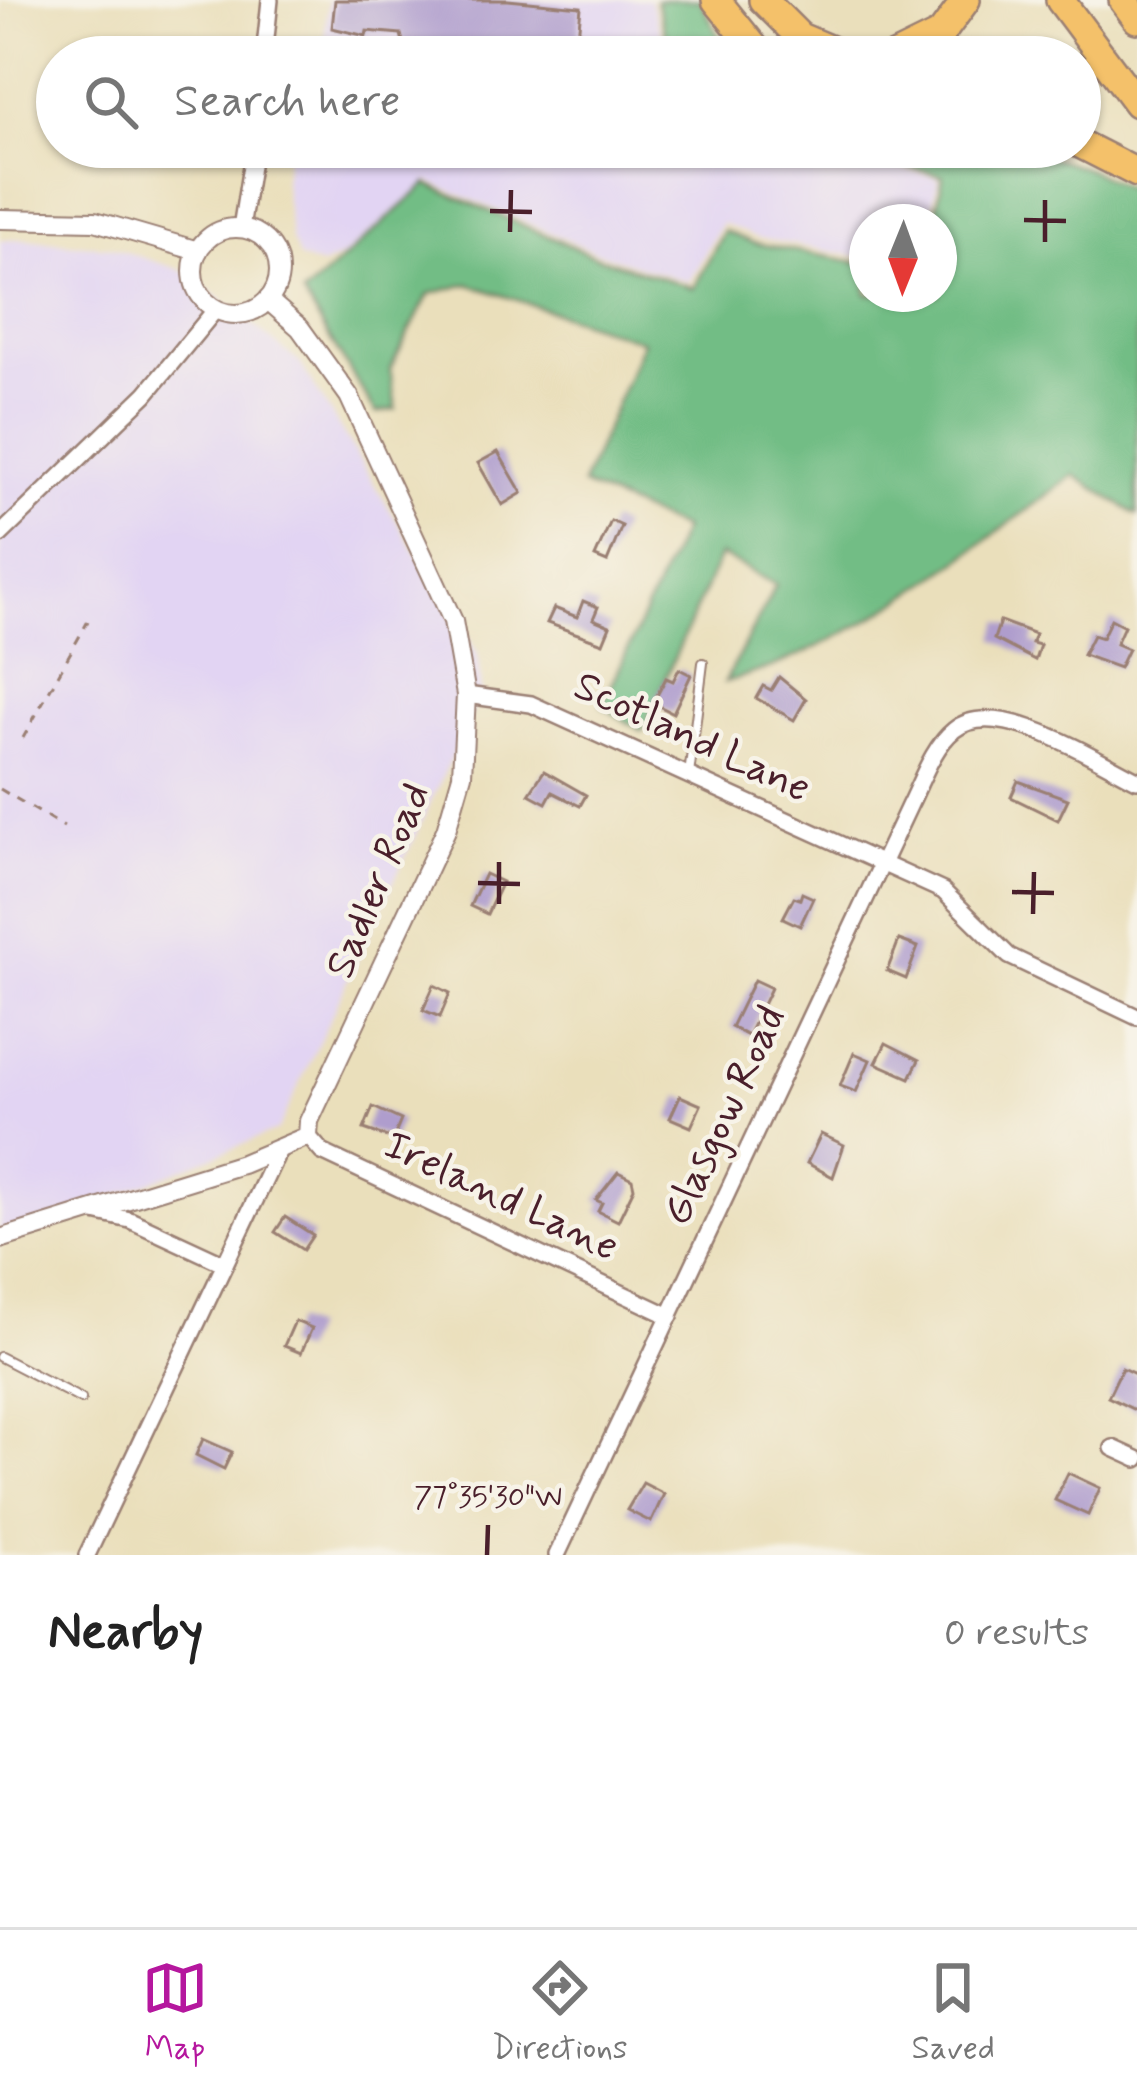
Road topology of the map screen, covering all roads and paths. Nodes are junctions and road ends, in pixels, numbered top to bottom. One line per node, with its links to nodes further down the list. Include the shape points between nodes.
1 (269, 0): 8 (street)
2 (716, 0): 9 (highway)
3 (763, 0): 10 (highway)
4 (967, 0): 11 (highway)
5 (1060, 0): 12 (highway)
6 (1123, 0): 7 (highway)
7 (1137, 19)
8 (266, 36)
9 (745, 36)
10 (799, 36)
11 (937, 36)
12 (1087, 36)
13 (1101, 55): 14 (highway)
14 (1137, 103)
15 (1101, 154): 17 (highway)
16 (251, 168): 19 (street)
17 (1137, 172)
18 (0, 219): 20 (street, via 95,220)
19 (241, 228): 20 (street, via 216,233); 21 (street, via 275,253 278,278)
20 (198, 251): 22 (street, via 195,284)
21 (268, 300): 22 (street, via 239,314); 26 (street, Sadler Road, via 300,328 349,396 453,621)
22 (216, 309): 23 (street, via 122,419)
23 (0, 536)
24 (88, 621): 27 (path)
25 (704, 663): 28 (lane)
26 (466, 695): 28 (street, Scotland Lane, via 531,704); 34 (street, Sadler Road, via 462,776 446,830)
27 (23, 738)
28 (689, 776): 32 (street, Scotland Lane)
29 (1137, 780): 32 (street, Glasgow Road, via 1025,727 972,720 938,750)
30 (0, 789): 31 (path)
31 (64, 827)
32 (881, 866): 33 (street, Scotland Lane, via 943,891 1009,956); 39 (street, Glasgow Road)
33 (1137, 1017)
34 (308, 1136): 35 (street); 39 (street, Ireland Lane, via 322,1153)
35 (279, 1150): 36 (street); 38 (street)
36 (90, 1211): 37 (street); 38 (street, via 130,1220)
37 (0, 1239)
38 (225, 1264): 44 (street)
39 (670, 1316): 45 (street, Glasgow Road)
40 (0, 1357): 41 (lane)
41 (81, 1399)
42 (1113, 1448): 43 (street)
43 (1137, 1460)
44 (87, 1555)
45 (557, 1555)

